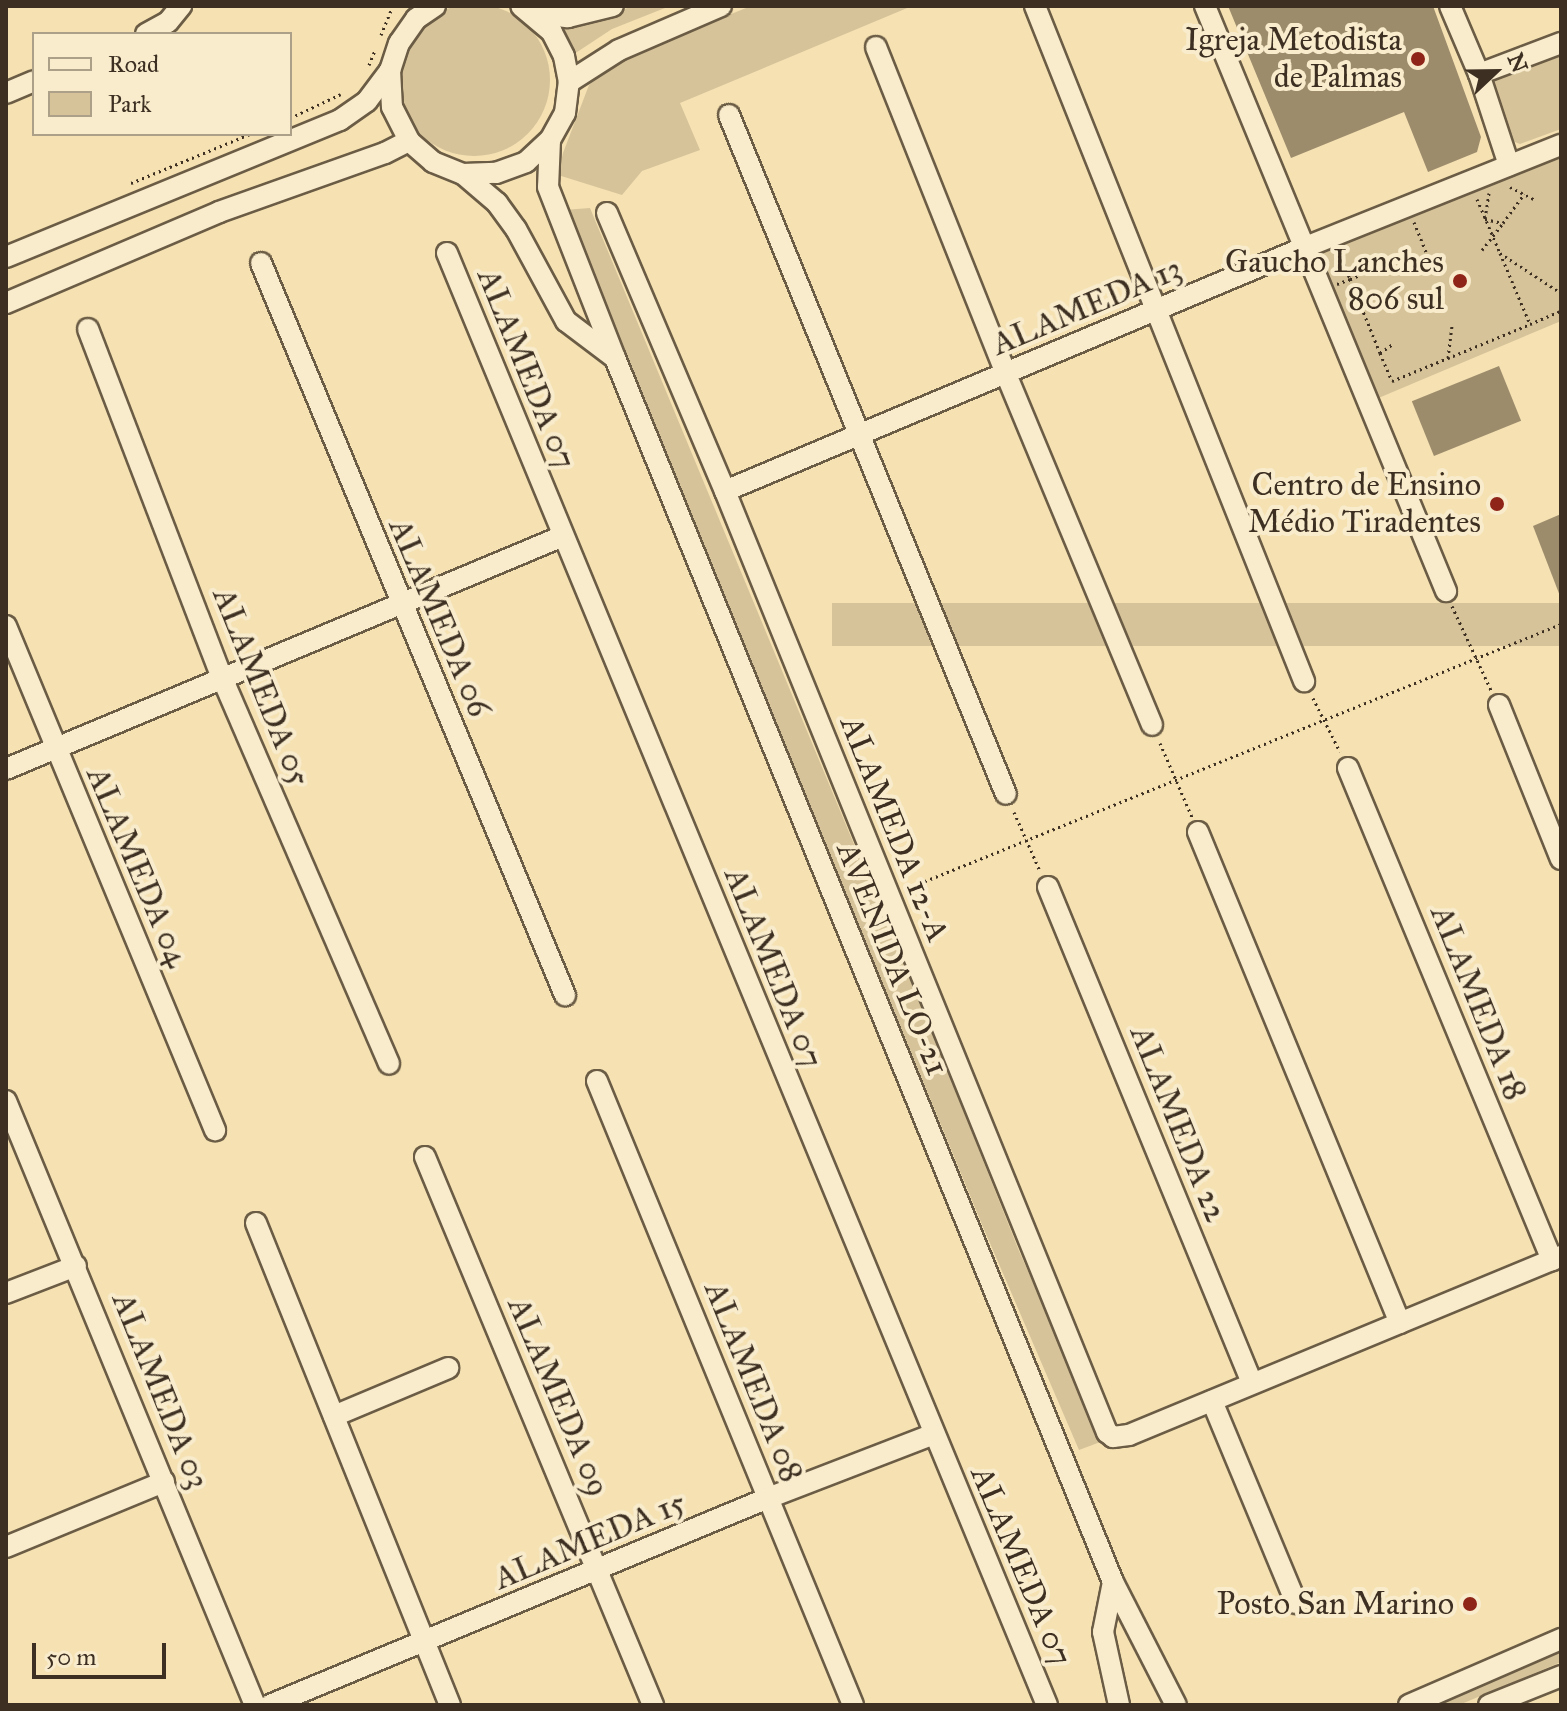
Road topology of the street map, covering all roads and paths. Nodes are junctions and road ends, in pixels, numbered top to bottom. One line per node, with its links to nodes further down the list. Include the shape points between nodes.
1 (181, 6): 11 (street)
2 (393, 6): 14 (path)
3 (435, 6): 10 (street)
4 (613, 6): 9 (street, via 568,17)
5 (721, 6): 18 (street, via 619,50)
6 (1035, 6): 45 (street)
7 (1205, 6): 36 (street)
8 (1450, 6): 16 (street)
9 (527, 10): 18 (street, via 552,32)
10 (415, 13): 15 (street)
11 (151, 32)
12 (1561, 43): 16 (street)
13 (876, 47): 54 (street)
14 (369, 68)
15 (390, 70): 24 (street, via 392,107); 40 (street, via 367,101 340,120)
16 (1479, 74): 26 (street)
17 (32, 82): 20 (street)
18 (569, 82): 23 (street, via 565,113)
19 (346, 92): 22 (path)
20 (6, 93)
21 (729, 115): 55 (street)
22 (292, 117)
23 (550, 140): 27 (street, via 516,166); 52 (street, AVENIDA LO-21, via 548,187)
24 (409, 141): 27 (street, via 433,162); 44 (street, via 219,212)
25 (1561, 145): 26 (street, ALAMEDA 13)
26 (1504, 173): 30 (path); 36 (street, ALAMEDA 13)
27 (463, 174): 52 (street, via 497,203 516,229 566,321)
28 (1490, 184): 33 (path)
29 (1473, 191): 33 (path)
30 (1524, 194): 31 (path); 34 (path)
31 (1535, 200)
32 (607, 213): 56 (street, ALAMEDA 12-A)
33 (1485, 219): 34 (path); 35 (path)
34 (1503, 223): 35 (path)
35 (1493, 236): 37 (path); 39 (path)
36 (1303, 248): 45 (street, ALAMEDA 13); 58 (street)
37 (1482, 250)
38 (447, 253): 57 (street, ALAMEDA 07)
39 (1500, 253): 43 (path); 48 (path)
40 (6, 257)
41 (261, 263): 59 (street, ALAMEDA 06)
42 (1350, 279): 51 (path)
43 (1561, 293)
44 (6, 303)
45 (1157, 310): 54 (street, ALAMEDA 13); 64 (street)
46 (1561, 311): 48 (path)
47 (1452, 323): 53 (path)
48 (1530, 324): 53 (path)
49 (88, 329): 63 (street, ALAMEDA 05)
50 (1393, 344): 51 (path)
51 (1380, 353): 53 (path, via 1392,381)
52 (615, 358): 98 (street, AVENIDA LO-21)
53 (1448, 358)
54 (1006, 374): 55 (street, ALAMEDA 13); 67 (street)
55 (862, 432): 56 (street, ALAMEDA 13); 72 (street)
56 (725, 491): 77 (street, ALAMEDA 12-A)
57 (563, 536): 59 (street); 93 (street, ALAMEDA 07)
58 (1446, 591): 62 (path)
59 (399, 602): 63 (street); 78 (street, ALAMEDA 06)
60 (1561, 624): 62 (path)
61 (6, 626): 68 (street, ALAMEDA 04)
62 (1474, 659): 65 (path); 66 (path)
63 (223, 680): 68 (street); 79 (street, ALAMEDA 05)
64 (1304, 681): 66 (path)
65 (1499, 705): 75 (street)
66 (1324, 720): 69 (path); 71 (path)
67 (1152, 725): 71 (path)
68 (55, 747): 70 (street); 82 (street, ALAMEDA 04)
69 (1348, 768): 85 (street, ALAMEDA 18)
70 (6, 769)
71 (1175, 780): 73 (path); 74 (path)
72 (1006, 794): 74 (path)
73 (1198, 832): 88 (street)
74 (1025, 841): 76 (path); 77 (path)
75 (1561, 859)
76 (1048, 887): 90 (street, ALAMEDA 22)
77 (889, 896): 91 (street, ALAMEDA 12-A, via 1102,1424 1113,1437)
78 (565, 995)
79 (389, 1064)
80 (597, 1081): 95 (street, ALAMEDA 08)
81 (6, 1101): 86 (street, ALAMEDA 03)
82 (215, 1130)
83 (425, 1157): 97 (street, ALAMEDA 09)
84 (256, 1223): 92 (street)
85 (1556, 1258): 88 (street)
86 (76, 1266): 87 (street); 94 (street, ALAMEDA 03)
87 (6, 1293)
88 (1400, 1323): 90 (street)
89 (448, 1368): 92 (street)
90 (1252, 1383): 91 (street)
91 (1212, 1401): 99 (street)
92 (334, 1416): 101 (street)
93 (934, 1434): 95 (street, ALAMEDA 15); 108 (street, ALAMEDA 07)
94 (164, 1482): 96 (street); 103 (street, ALAMEDA 03)
95 (768, 1498): 97 (street, ALAMEDA 15); 107 (street, ALAMEDA 08)
96 (6, 1547)
97 (599, 1571): 101 (street, ALAMEDA 15); 106 (street, ALAMEDA 09)
98 (1113, 1582): 109 (street, via 1103,1632); 110 (street, AVENIDA LO-21)
99 (1296, 1603)
100 (1561, 1639): 111 (street)
101 (423, 1643): 104 (street, ALAMEDA 15); 105 (street)
102 (1561, 1676): 112 (street)
103 (255, 1705)
104 (270, 1705)
105 (450, 1705)
106 (653, 1705)
107 (853, 1705)
108 (1047, 1705)
109 (1119, 1705)
110 (1176, 1705)
111 (1409, 1705)
112 (1489, 1705)

